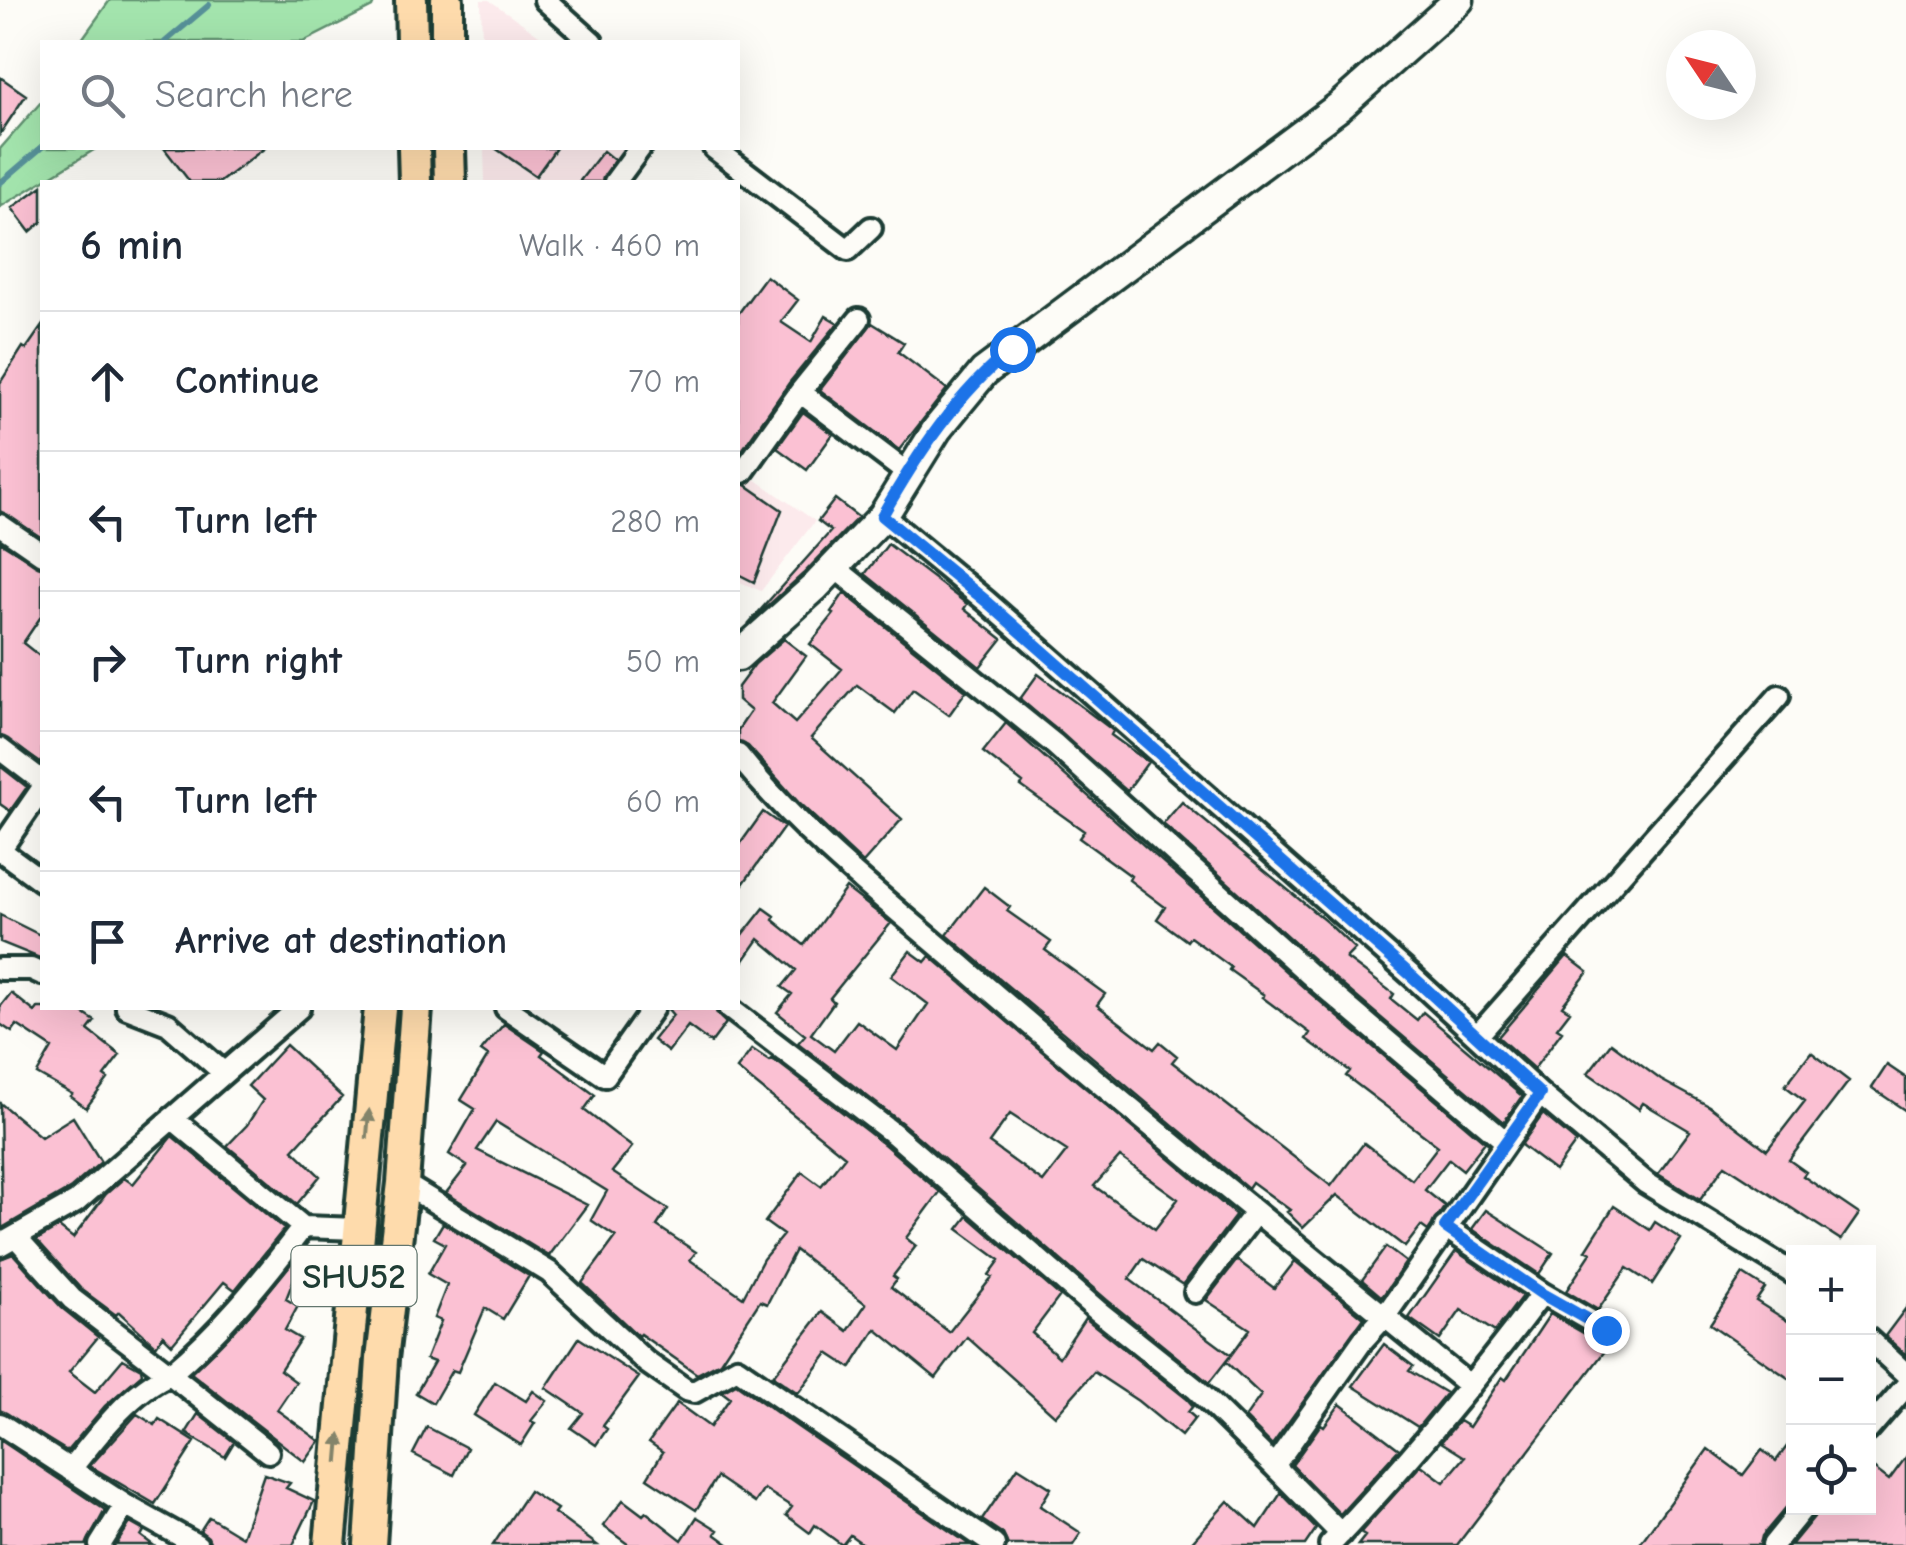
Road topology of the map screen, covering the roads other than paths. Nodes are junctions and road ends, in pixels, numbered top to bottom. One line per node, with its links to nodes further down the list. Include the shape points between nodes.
1 (411, 0): 5 (main road)
2 (447, 0): 6 (main road)
3 (545, 0): 7 (street)
4 (1459, 0): 19 (main road, via 1340,106 984,372)
5 (412, 40)
6 (447, 40)
7 (590, 40)
8 (414, 150): 12 (main road)
9 (449, 150): 13 (main road)
10 (639, 150): 14 (street)
11 (717, 150): 15 (street, via 848,250)
12 (415, 180)
13 (450, 180)
14 (617, 180)
15 (871, 228)
16 (860, 319): 17 (street)
17 (800, 392): 18 (street); 19 (street)
18 (743, 472)
19 (906, 473): 20 (main road)
20 (882, 516): 23 (main road); 40 (street)
21 (0, 525): 22 (street)
22 (40, 553)
23 (834, 567): 24 (main road); 44 (street, via 1053,743)
24 (740, 654)
25 (1778, 696): 40 (street)
26 (0, 749): 28 (street)
27 (740, 758): 46 (street, via 851,870)
28 (40, 779)
29 (40, 792): 30 (street, via 0,850)
30 (40, 880)
31 (39, 965): 32 (street)
32 (0, 969)
33 (131, 1010): 41 (street, via 168,1024)
34 (297, 1010): 41 (street)
35 (380, 1010): 49 (main road, SHU52, one-way to 35)
36 (416, 1010): 45 (main road, SHU52)
37 (509, 1010): 38 (street, via 605,1076)
38 (652, 1010)
39 (731, 1010): 64 (street, via 894,1134 1196,1389)
40 (1477, 1036): 42 (street)
41 (224, 1073): 43 (street)
42 (1540, 1094): 44 (street); 51 (street, via 1646,1183)
43 (172, 1118): 47 (street); 50 (street, via 76,1202)
44 (1505, 1142): 48 (street)
45 (403, 1182): 72 (main road, SHU52); 73 (street, via 549,1272 686,1390 694,1392 737,1368)
46 (1256, 1212): 52 (street); 54 (street)
47 (302, 1227): 49 (street); 57 (street, via 252,1294)
48 (1445, 1227): 53 (street); 54 (street)
49 (358, 1229): 71 (main road, SHU52, one-way to 49)
50 (6, 1242): 57 (street)
51 (1786, 1269)
52 (1196, 1292)
53 (1542, 1294): 55 (street); 59 (street)
54 (1384, 1316): 59 (street); 64 (street)
55 (1606, 1330)
56 (1876, 1346): 58 (street)
57 (170, 1374): 63 (street); 65 (street, via 129,1404)
58 (1906, 1374)
59 (1470, 1386): 68 (street)
60 (1906, 1386): 62 (street)
61 (0, 1424): 65 (street)
62 (1872, 1425)
63 (268, 1452)
64 (1274, 1466): 68 (street)
65 (70, 1470): 66 (street)
66 (125, 1505): 69 (street); 70 (street)
67 (1797, 1515): 74 (street)
68 (1335, 1539)
69 (100, 1545)
70 (197, 1545)
71 (330, 1545)
72 (370, 1545)
73 (994, 1545)
74 (1773, 1545)

